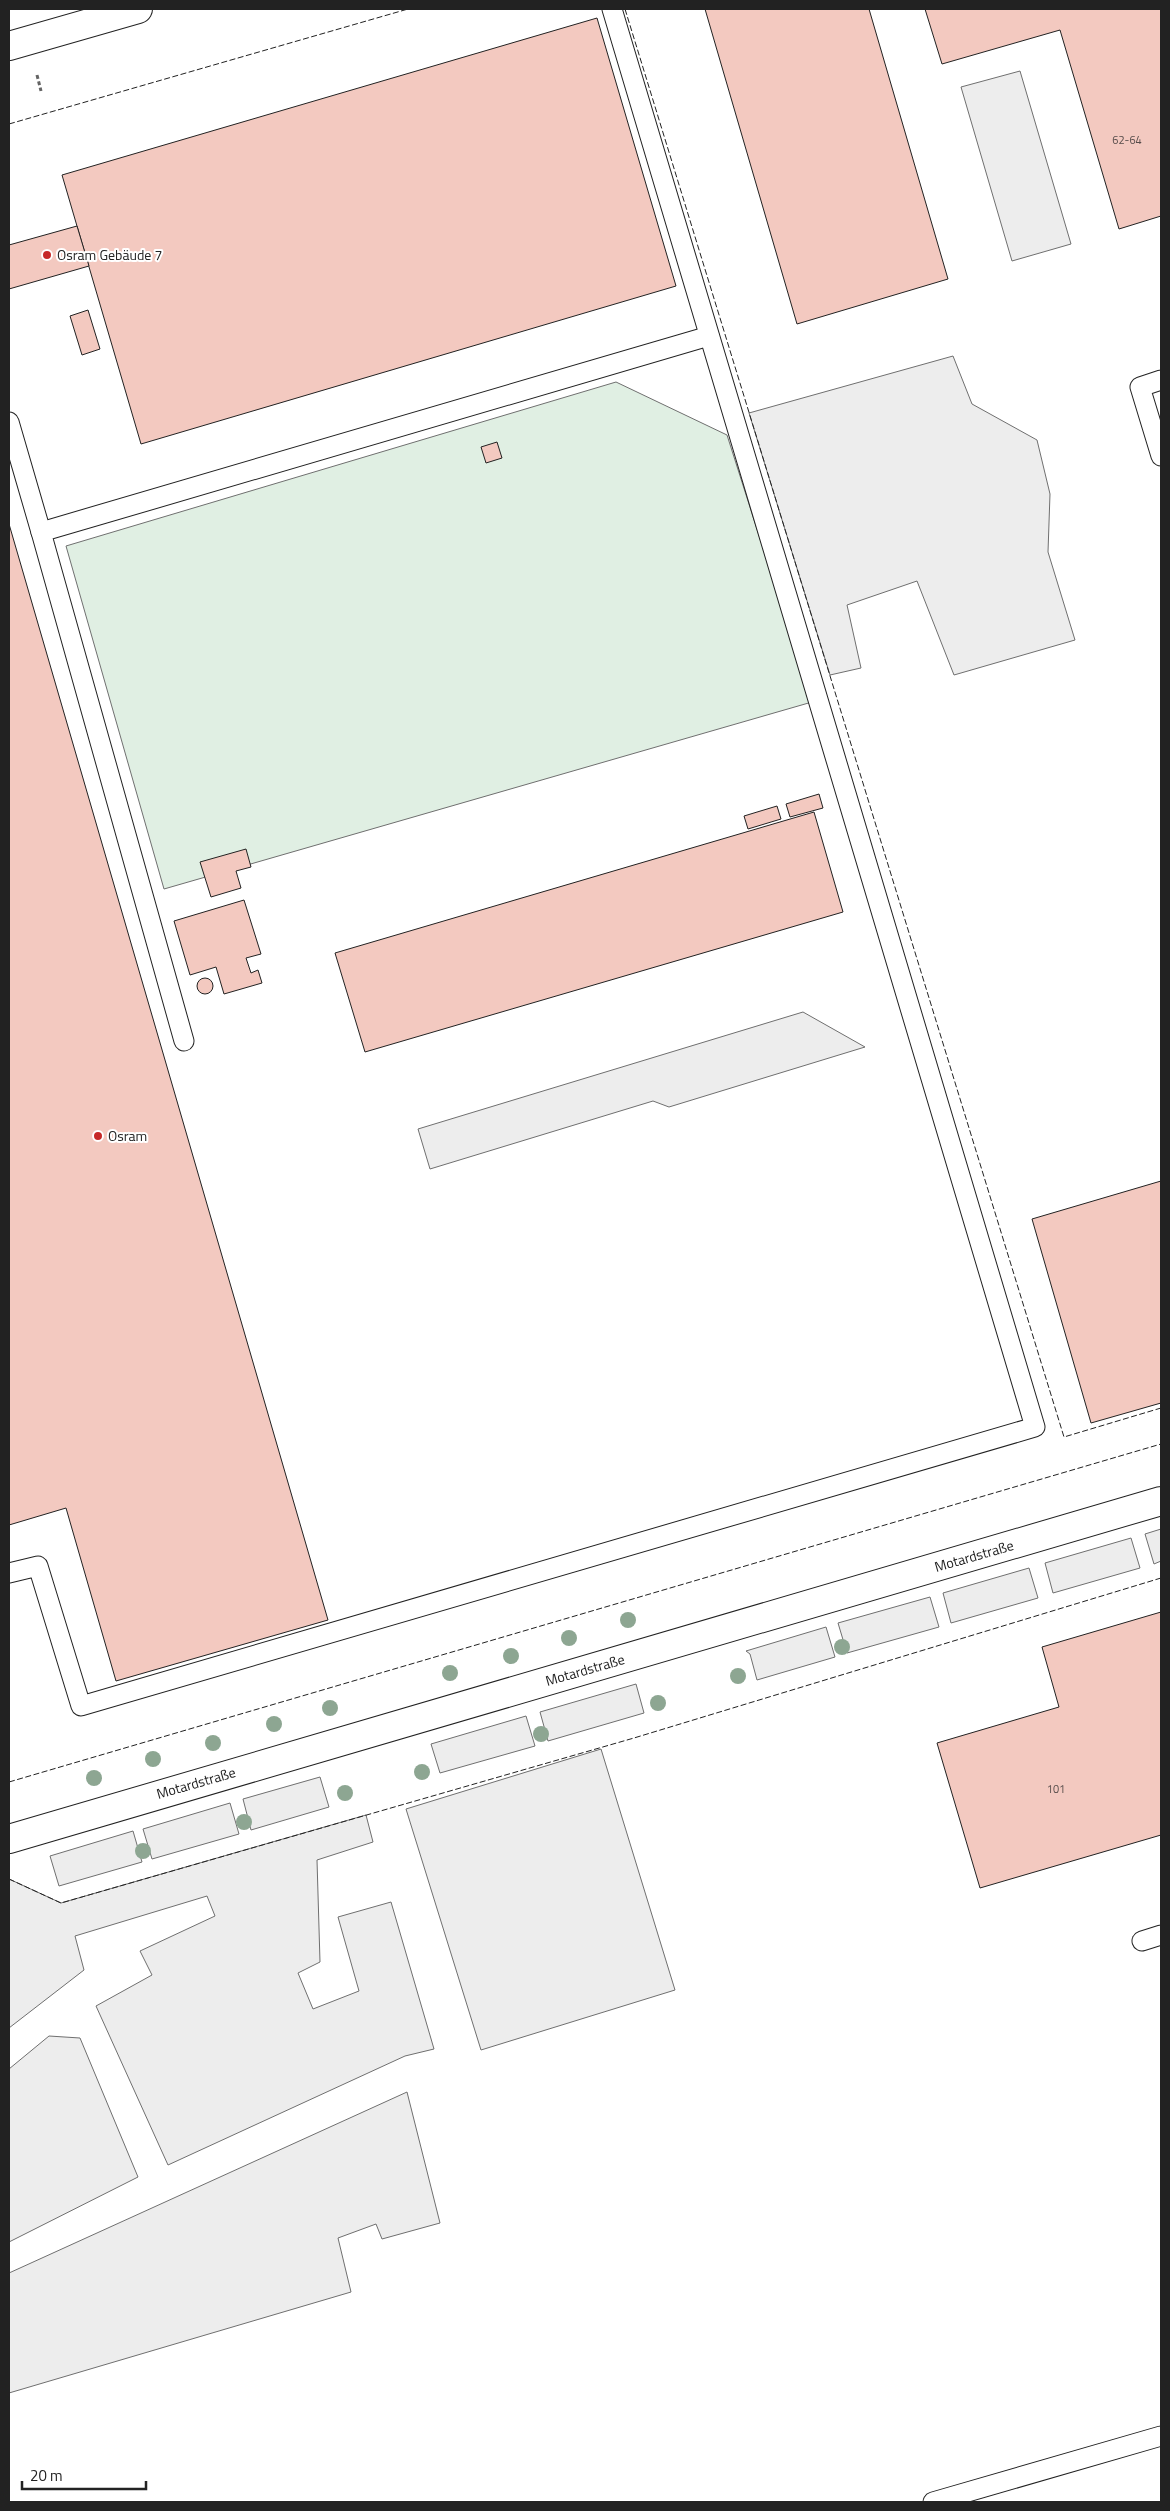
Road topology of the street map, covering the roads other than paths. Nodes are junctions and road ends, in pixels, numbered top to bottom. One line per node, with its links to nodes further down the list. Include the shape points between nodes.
1 (138, 9): 3 (street)
2 (612, 9): 4 (lane)
3 (9, 46)
4 (709, 336): 8 (lane); 11 (lane, via 1035,1427 82,1706 38,1566)
5 (1161, 380): 7 (lane, via 1140,387)
6 (9, 422): 8 (lane)
7 (1161, 456)
8 (41, 532): 9 (lane)
9 (184, 1042)
10 (1161, 1501): 12 (street, Motardstraße)
11 (9, 1573)
12 (9, 1839)
13 (1161, 1935): 14 (lane)
14 (1142, 1940)
15 (1161, 2436): 16 (lane)
16 (933, 2502)

